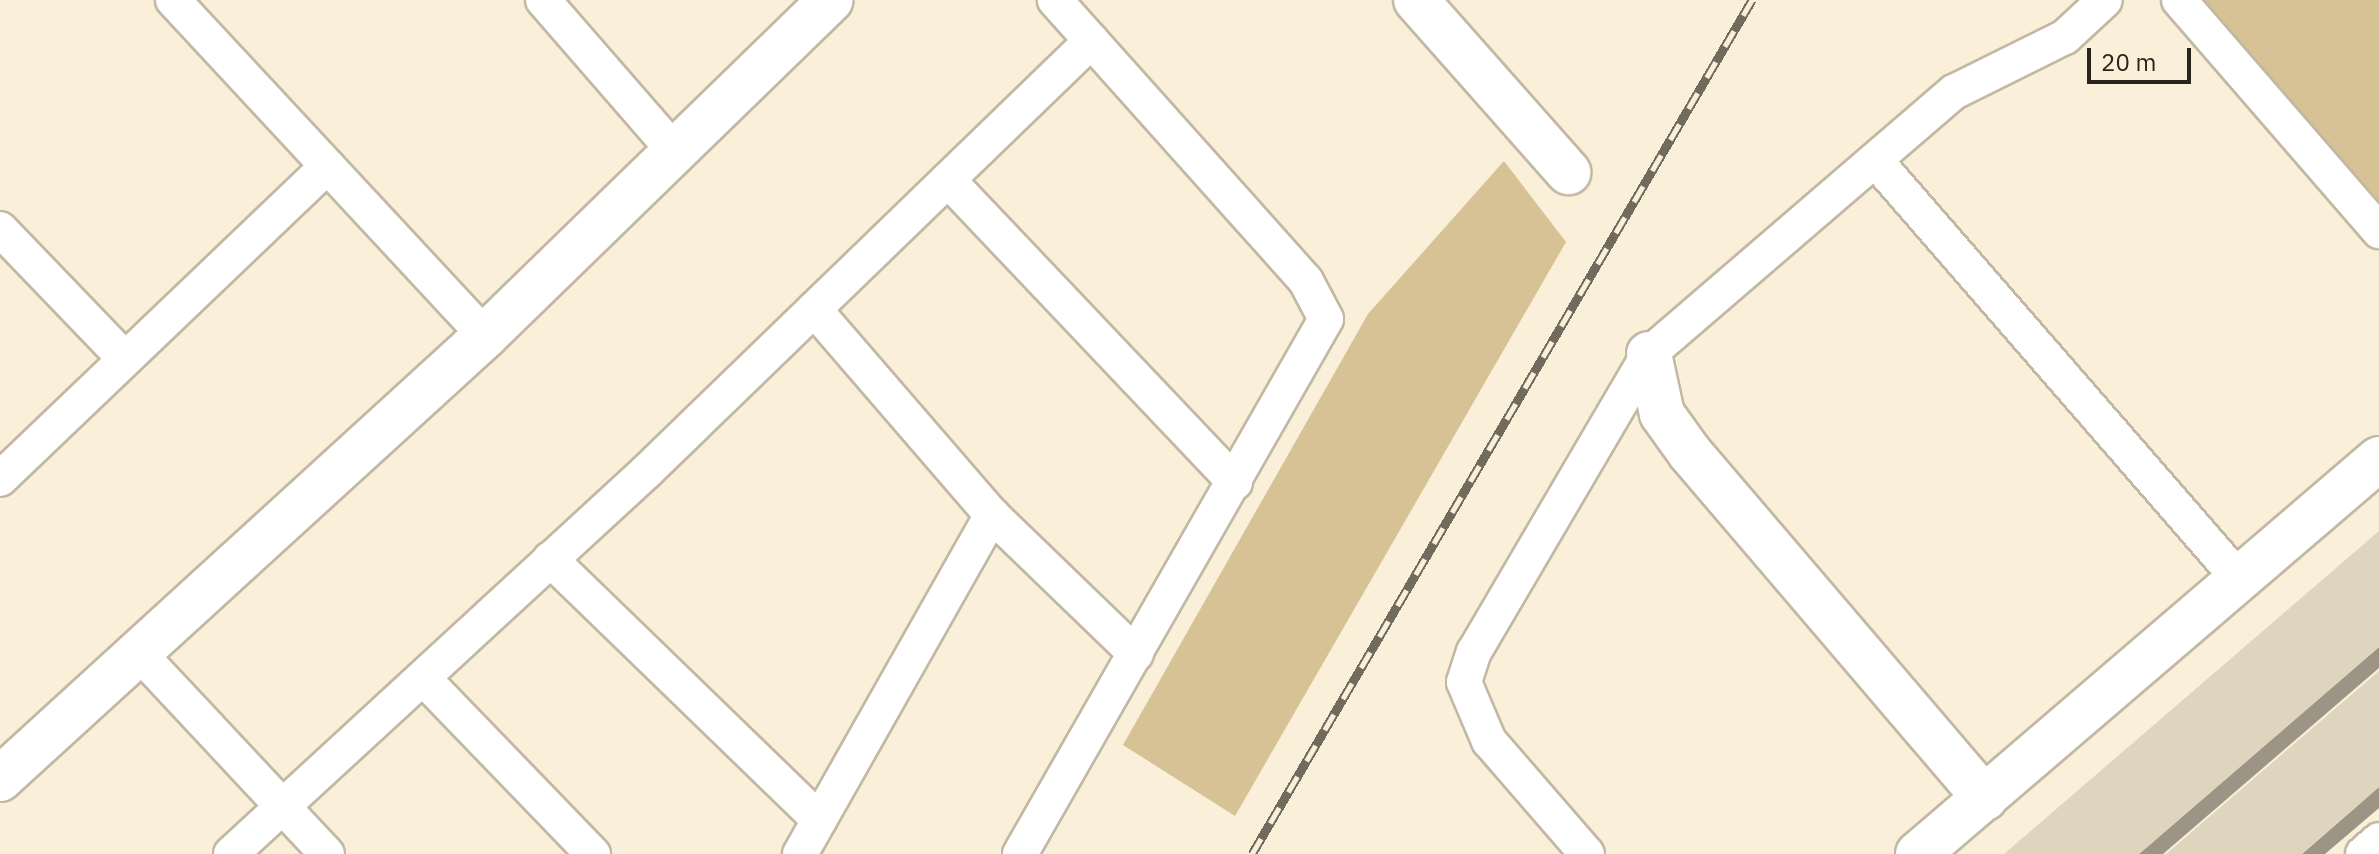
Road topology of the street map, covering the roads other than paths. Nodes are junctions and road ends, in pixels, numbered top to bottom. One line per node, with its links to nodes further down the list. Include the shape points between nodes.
1 (173, 0): 11 (street)
2 (543, 0): 9 (street)
3 (831, 0): 9 (street)
4 (1055, 0): 8 (street)
5 (1416, 0): 12 (street)
6 (2105, 0): 10 (street, via 2065,37 1954,92)
7 (2179, 0): 14 (street)
8 (1091, 41): 13 (street); 22 (street, via 1324,306 1320,337)
9 (675, 152): 17 (street)
10 (1875, 160): 18 (street); 25 (street)
11 (327, 166): 17 (street); 19 (street)
12 (1568, 172)
13 (948, 180): 16 (street); 22 (street)
14 (2379, 231)
15 (2, 234): 19 (street)
16 (814, 309): 23 (street); 24 (street)
17 (485, 336): 26 (street)
18 (1649, 354): 30 (street, via 1662,414 1690,453); 39 (street, via 1474,652 1464,682 1489,741)
19 (125, 359): 21 (street)
20 (2379, 459): 25 (street)
21 (0, 479)
22 (1235, 482): 27 (street)
23 (992, 515): 27 (street); 32 (street)
24 (550, 559): 28 (street); 32 (street)
25 (2239, 579): 30 (street)
26 (137, 651): 29 (street); 31 (street)
27 (1136, 654): 38 (street)
28 (423, 678): 31 (street); 36 (street)
29 (0, 779)
30 (1985, 798): 40 (street)
31 (283, 806): 34 (street); 35 (street)
32 (819, 820): 37 (street)
33 (2379, 840): 41 (street)
34 (231, 854)
35 (327, 854)
36 (593, 854)
37 (800, 854)
38 (1020, 854)
39 (1587, 854)
40 (1918, 854)
41 (2363, 854)

